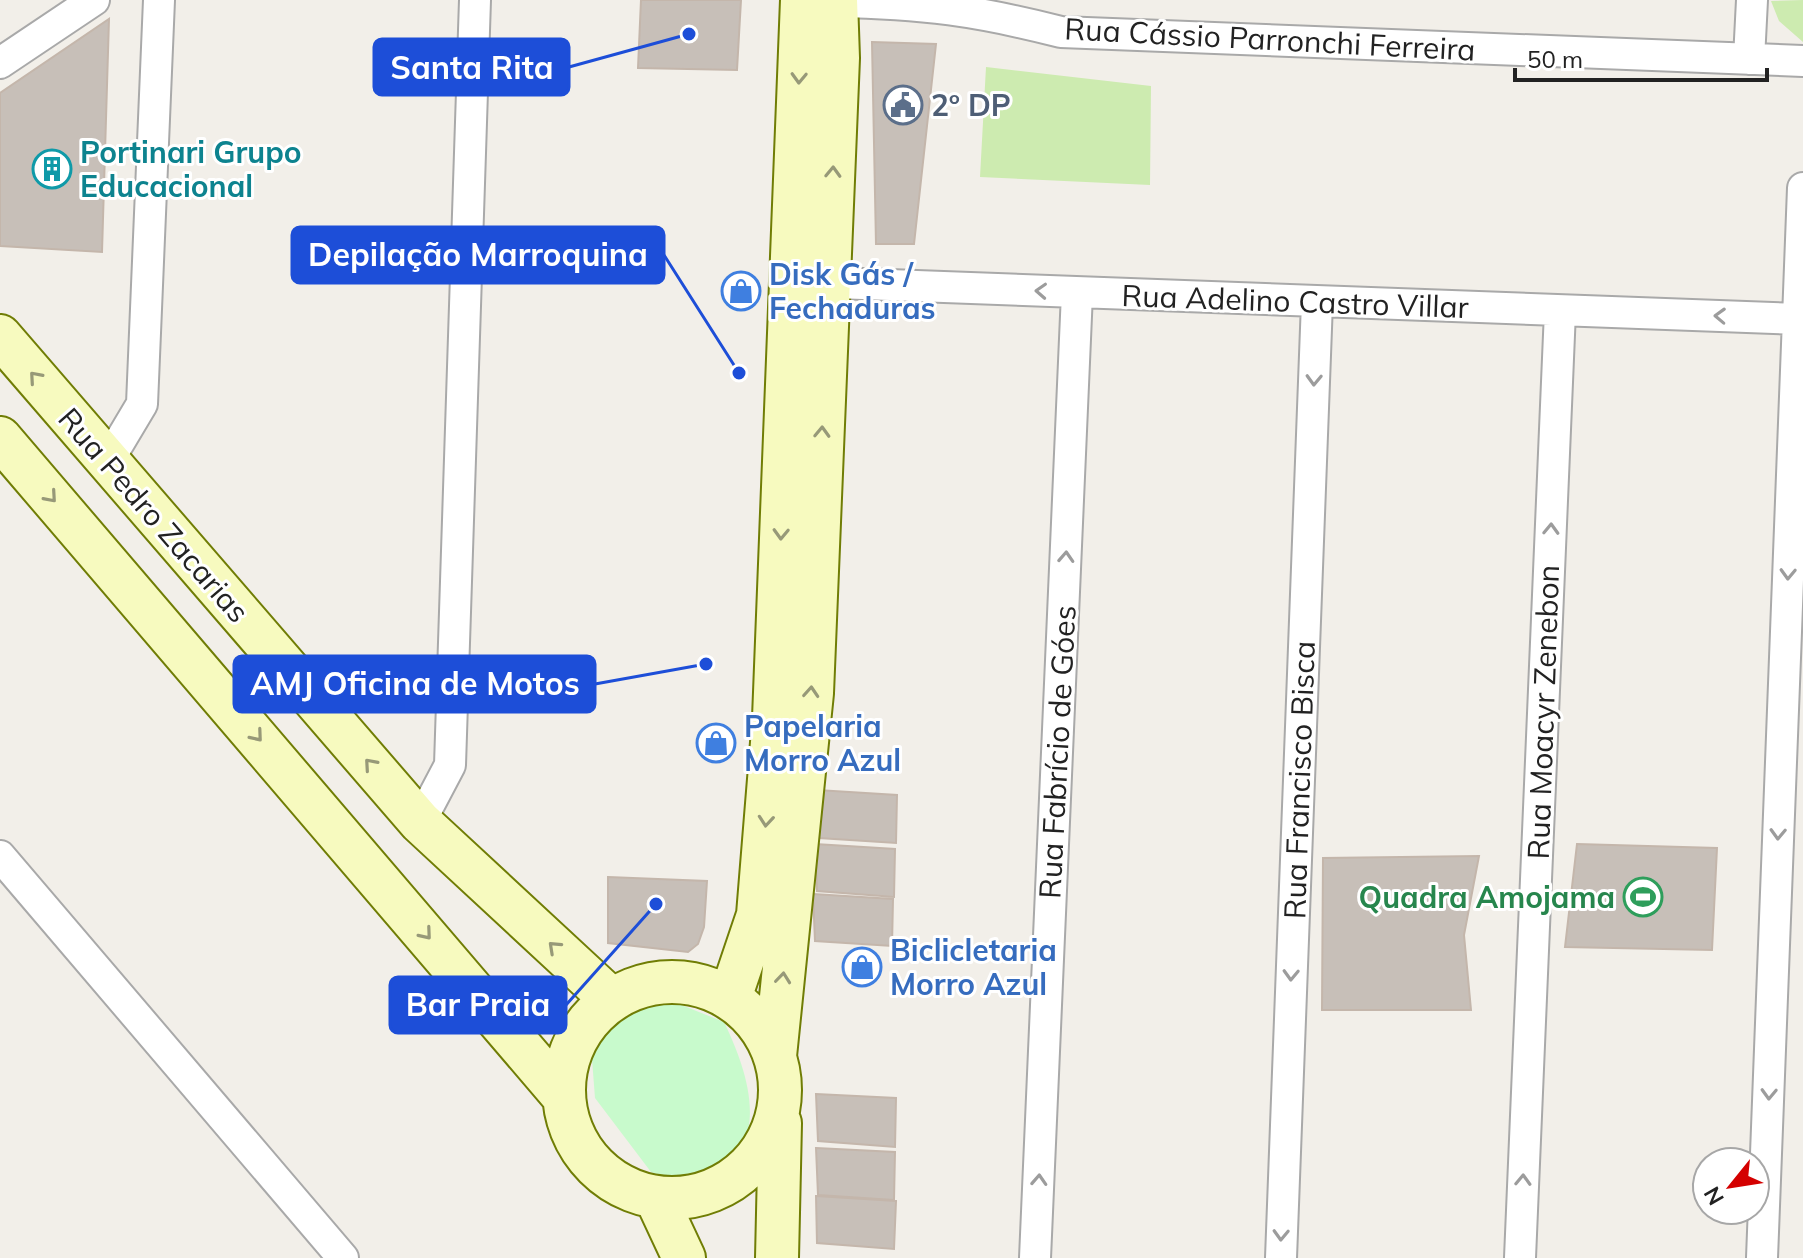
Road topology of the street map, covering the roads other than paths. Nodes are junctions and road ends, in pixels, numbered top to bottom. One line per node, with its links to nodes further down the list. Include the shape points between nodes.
1 (94, 0): 8 (street)
2 (159, 0): 17 (street, via 142,404)
3 (475, 0): 18 (street, via 450,765)
4 (1752, 0): 6 (street)
5 (825, 1): 6 (street, Rua Cássio Parronchi Ferreira, via 915,3 1061,32); 10 (street, via 838,58)
6 (1749, 59): 7 (street, Rua Cássio Parronchi Ferreira)
7 (1803, 61)
8 (0, 63)
9 (1803, 188): 14 (street)
10 (810, 282): 11 (street, Rua Adelino Castro Villar, one-way to 10); 20 (street, one-way to 20, via 758,915); 22 (street, one-way to 10, via 812,693)
11 (1077, 293): 12 (street, Rua Adelino Castro Villar); 28 (street, Rua Fabrício de Góes, one-way to 11)
12 (1317, 302): 13 (street, Rua Adelino Castro Villar); 29 (street, Rua Francisco Bisca, one-way to 29)
13 (1560, 311): 14 (street, Rua Adelino Castro Villar, one-way to 13); 30 (street, Rua Moacyr Zenebon, one-way to 13)
14 (1798, 319): 31 (street, one-way to 31)
15 (0, 336): 17 (street, Rua Pedro Zacarias, one-way to 15)
16 (0, 438): 23 (street, one-way to 23)
17 (108, 461): 18 (street, Rua Pedro Zacarias, one-way to 17)
18 (420, 822): 21 (street, Rua Pedro Zacarias, one-way to 18)
19 (0, 856): 25 (street)
20 (730, 998): 21 (street, via 701,986 670,982 640,987); 22 (street, via 757,1023)
21 (612, 1000): 23 (street, via 585,1026 568,1059)
22 (778, 1074): 24 (street, via 774,1129 755,1161 727,1185 693,1197); 27 (street)
23 (563, 1096): 24 (street, via 572,1132 592,1163 621,1186)
24 (656, 1198): 26 (street)
25 (343, 1258)
26 (684, 1258)
27 (777, 1258)
28 (1035, 1258)
29 (1281, 1258)
30 (1520, 1258)
31 (1762, 1258)

